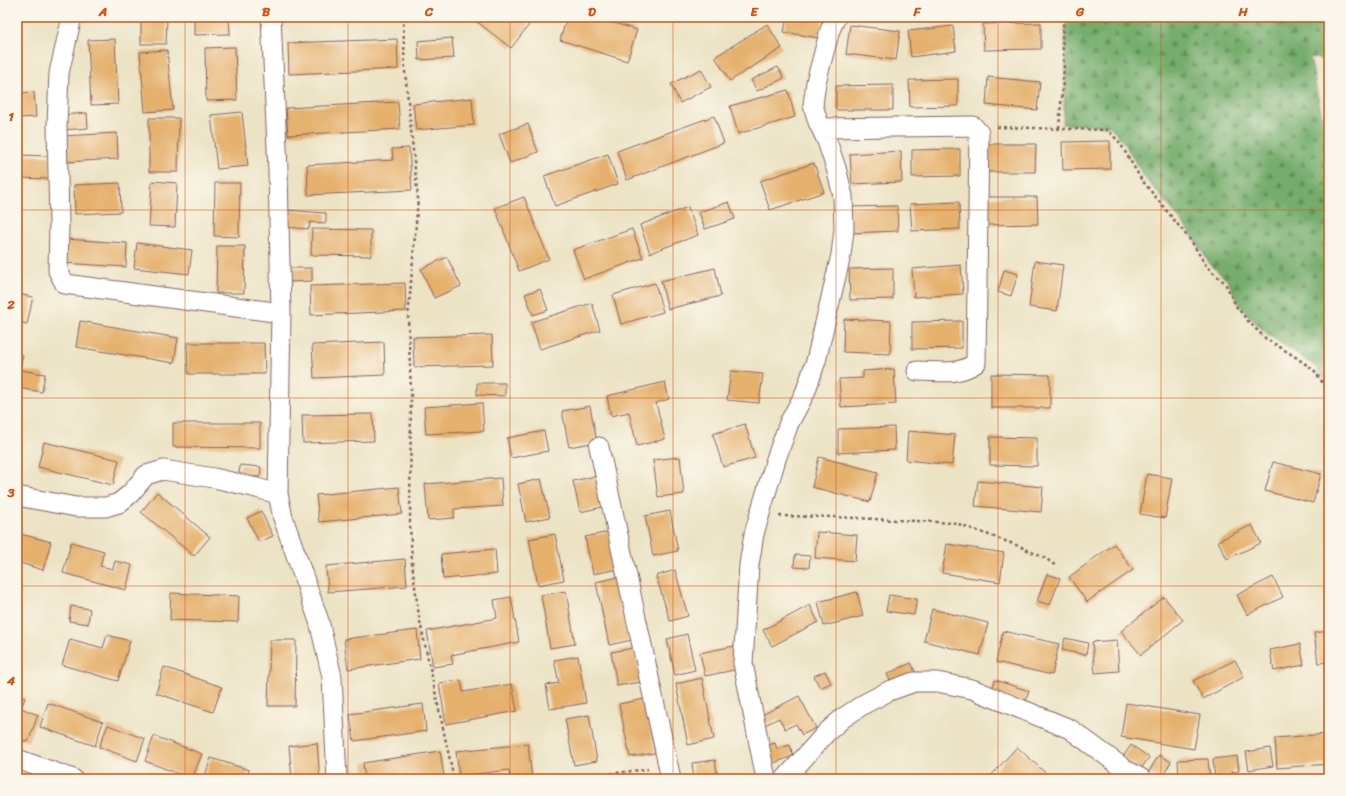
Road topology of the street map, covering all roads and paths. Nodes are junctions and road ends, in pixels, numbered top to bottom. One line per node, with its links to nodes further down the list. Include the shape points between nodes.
1 (72, 17): 9 (street, via 59,73 57,126 58,271 65,284)
2 (271, 17): 9 (street)
3 (403, 17): 21 (path, via 405,71 418,199 408,318 412,563 420,617)
4 (836, 17): 7 (street, via 816,82 813,105)
5 (1064, 17): 8 (path, via 1064,68)
6 (973, 126): 7 (street); 8 (path); 10 (street, via 979,134 976,363 958,372)
7 (821, 128): 15 (street, via 843,196 844,230 841,255 816,362 776,459)
8 (1059, 128): 11 (path, via 1108,130 1120,143 1141,179 1191,241 1207,267 1225,284 1236,306 1248,321 1265,338 1314,370)
9 (281, 313): 13 (street)
10 (917, 371)
11 (1329, 392)
12 (599, 447): 18 (street)
13 (278, 494): 14 (street, via 253,486 163,470 146,475 130,494 119,503 106,508 76,507); 20 (street, via 283,518 319,622 332,677)
14 (17, 496)
15 (759, 516): 16 (path, via 956,523 1019,546); 23 (street, via 749,565 743,663)
16 (1056, 566)
17 (17, 758): 19 (street)
18 (669, 772): 22 (path)
19 (73, 779)
20 (337, 779)
21 (454, 779)
22 (569, 779)
23 (766, 779)
24 (785, 779): 25 (street, via 843,718 889,691 914,682 937,682 972,689 1070,729)
25 (1142, 779)

